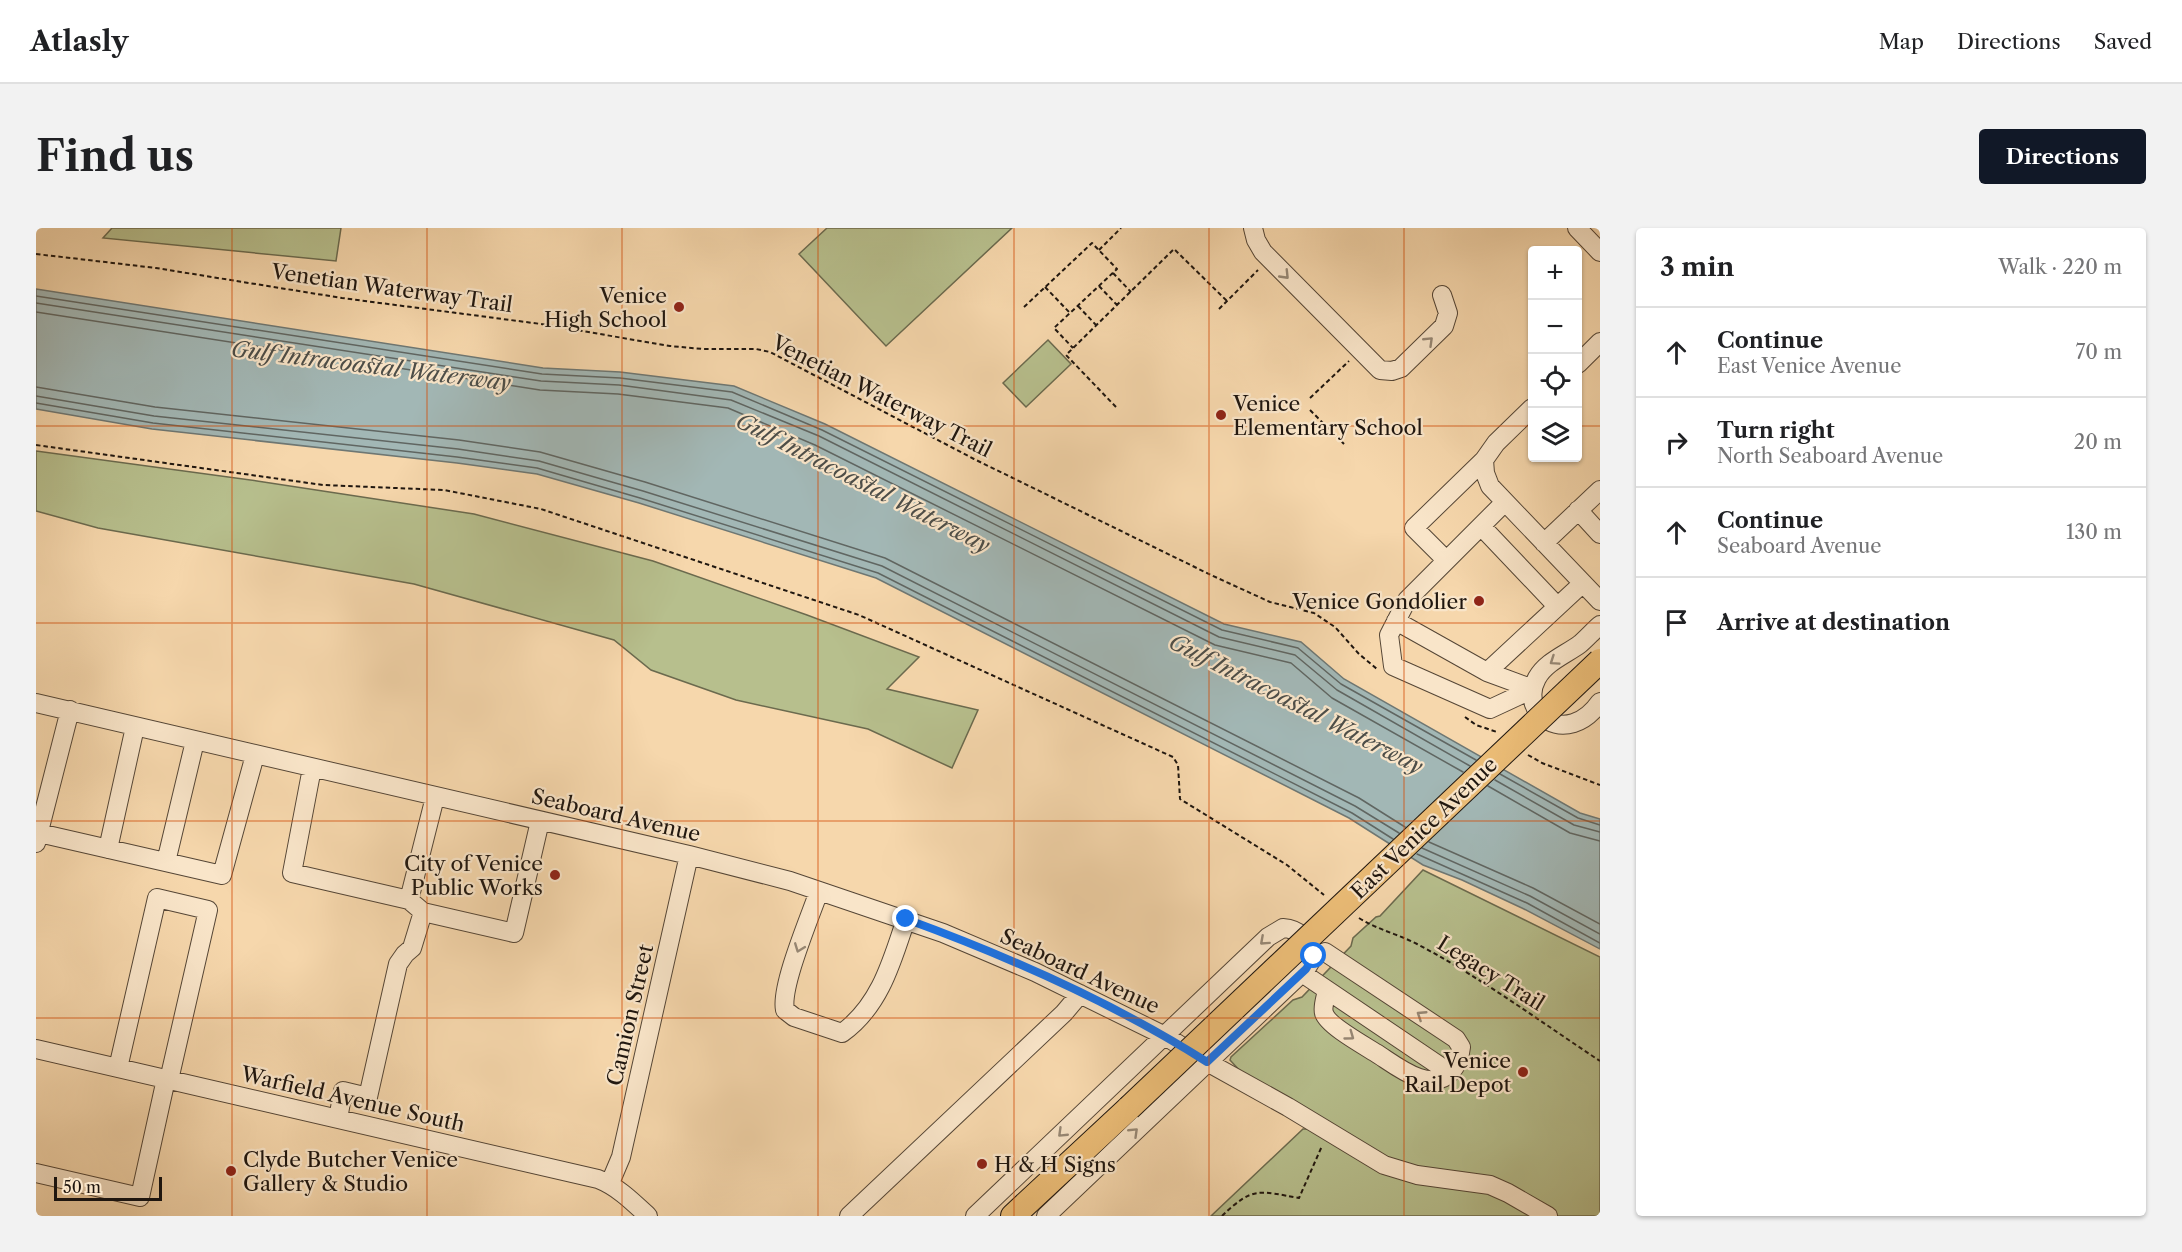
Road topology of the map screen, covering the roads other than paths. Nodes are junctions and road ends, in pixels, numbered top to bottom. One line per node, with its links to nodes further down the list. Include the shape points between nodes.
1 (1253, 228): 4 (street, one-way to 4, via 1263,252 1380,370 1401,368 1442,328 1448,313)
2 (1577, 228): 3 (street)
3 (1600, 252)
4 (1442, 295)
5 (1600, 342): 6 (street)
6 (1582, 360)
7 (1528, 413): 8 (street)
8 (1484, 460): 10 (street, via 1487,479); 15 (street, via 1414,528)
9 (1600, 489): 11 (street)
10 (1505, 502): 12 (street); 14 (street)
11 (1578, 510): 13 (street); 14 (street)
12 (1481, 526): 15 (street); 18 (street)
13 (1600, 534)
14 (1544, 543): 16 (street)
15 (1446, 560): 19 (street, via 1407,600)
16 (1583, 583): 17 (street); 18 (street)
17 (1600, 601)
18 (1557, 606): 22 (street)
19 (1396, 621): 22 (street); 23 (street, via 1389,635 1393,666 1490,709)
20 (1600, 625): 23 (street, one-way to 23, via 1546,666)
21 (1600, 661): 53 (main road, East Venice Avenue, bridge)
22 (1487, 672): 23 (street)
23 (1533, 689): 24 (street, via 1538,711 1558,725 1582,720)
24 (1600, 702)
25 (36, 703): 26 (street, Seaboard Avenue)
26 (70, 710): 27 (street, Seaboard Avenue); 33 (street)
27 (135, 727): 28 (street, Seaboard Avenue); 34 (street)
28 (195, 741): 29 (street, Seaboard Avenue); 36 (street)
29 (255, 755): 30 (street, Seaboard Avenue); 36 (street, via 222,875)
30 (312, 768): 31 (street, Seaboard Avenue); 38 (street, via 292,873)
31 (435, 797): 32 (street, Seaboard Avenue); 38 (street)
32 (540, 821): 35 (street, Seaboard Avenue); 38 (street, via 514,933)
33 (37, 839): 34 (street)
34 (108, 849): 36 (street)
35 (689, 855): 37 (street, Seaboard Avenue); 52 (street, Camion Street, via 621,1157)
36 (166, 862)
37 (819, 891): 39 (street, Seaboard Avenue); 39 (street, one-way to 39, via 783,1002 785,1010 794,1017 842,1032 853,1025 879,992)
38 (416, 906): 50 (street, via 412,948 398,964 368,1097 343,1091)
39 (906, 919): 43 (street, Seaboard Avenue)
40 (1325, 952): 48 (street, one-way to 40, via 1460,1056 1461,1047 1456,1039)
41 (1302, 973): 42 (street); 44 (street, one-way to 44, via 1314,956 1312,947 1298,931 1275,931); 46 (street)
42 (1328, 990): 48 (street); 48 (street, one-way to 48, via 1324,1015 1358,1042 1419,1078 1432,1081)
43 (1080, 994): 44 (street, Seaboard Avenue); 55 (street)
44 (1165, 1036): 46 (street, Seaboard Avenue); 56 (street, one-way to 56)
45 (36, 1049): 47 (street, Warfield Avenue South)
46 (1207, 1062): 57 (street, one-way to 46); 58 (street, Seaboard Avenue, via 1384,1165 1417,1175 1490,1185)
47 (118, 1068): 49 (street, Warfield Avenue South); 49 (street, via 157,898 208,910)
48 (1450, 1073)
49 (168, 1079): 50 (street, Warfield Avenue South); 51 (street, via 140,1197)
50 (338, 1119): 52 (street, Warfield Avenue South)
51 (36, 1173)
52 (610, 1184): 54 (street, Warfield Avenue South)
53 (1017, 1213)
54 (648, 1216)
55 (849, 1216)
56 (975, 1216)
57 (1046, 1216)
58 (1548, 1216)

